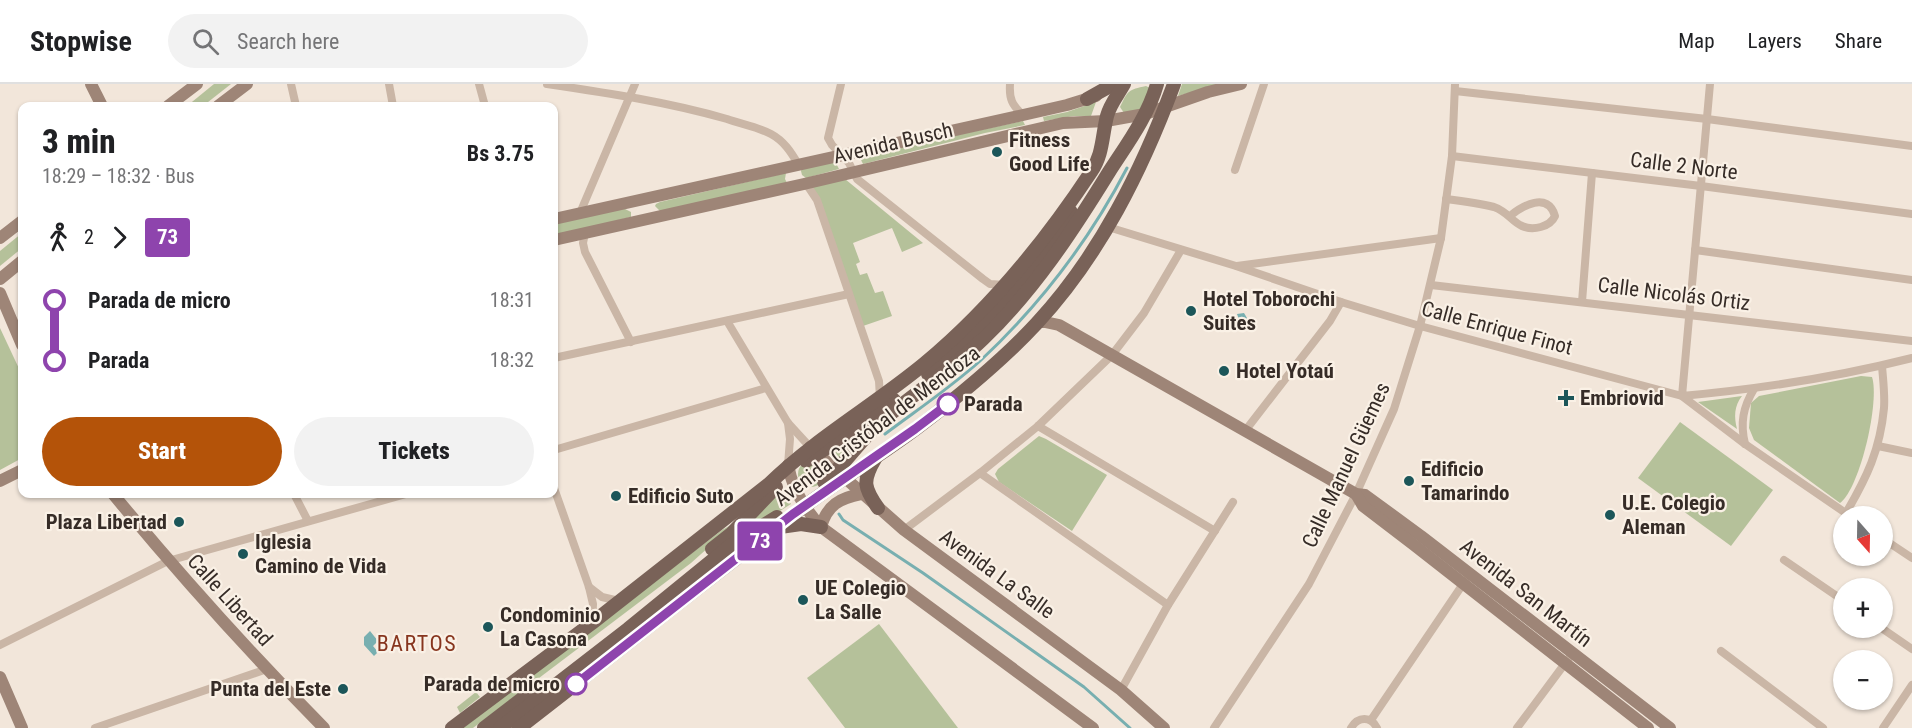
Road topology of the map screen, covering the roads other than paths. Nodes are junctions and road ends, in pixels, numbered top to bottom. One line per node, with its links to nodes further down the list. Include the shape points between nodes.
1 (91, 84): 20 (main road)
2 (197, 84): 21 (main road)
3 (246, 84): 22 (main road)
4 (291, 84): 23 (street)
5 (389, 84): 24 (street)
6 (479, 84): 25 (street)
7 (547, 84): 18 (street)
8 (634, 84): 18 (street)
9 (841, 84): 33 (street, via 827,135)
10 (1010, 84): 27 (street, via 1012,105)
11 (1157, 84): 28 (main road, Avenida Cristóbal de Mendoza)
12 (1174, 84): 26 (main road, Avenida Cristóbal de Mendoza)
13 (1241, 84): 26 (main road, Avenida Busch)
14 (1264, 84): 36 (street)
15 (1710, 84): 29 (street)
16 (1123, 85): 19 (main road); 30 (main road, Avenida Cristóbal de Mendoza)
17 (1455, 88): 29 (street); 34 (street, Calle Manuel Güemes)
18 (630, 96): 35 (street, via 765,131 790,150); 44 (street)
19 (1087, 99): 27 (main road, Avenida Busch)
20 (100, 102)
21 (173, 102)
22 (223, 102)
23 (295, 102)
24 (392, 102)
25 (483, 102)
26 (1165, 108): 28 (main road, Avenida Busch); 51 (main road, Avenida Cristóbal de Mendoza)
27 (1025, 114): 31 (main road, via 1035,117); 33 (main road, Avenida Busch)
28 (1145, 114): 30 (main road, Avenida Busch); 99 (main road, Avenida Cristóbal de Mendoza, via 1065,243 1013,308 948,370 883,420 860,443)
29 (1707, 119): 32 (street); 40 (street)
30 (1106, 121): 31 (main road, Avenida Busch, via 1063,123); 63 (main road, Avenida Cristóbal de Mendoza, via 1100,155 1090,174)
31 (1033, 130): 37 (main road, Avenida Busch)
32 (1912, 146)
33 (842, 154): 35 (main road, Avenida Busch); 37 (street)
34 (1452, 156): 38 (street, Calle 2 Norte); 42 (street, Calle Manuel Güemes)
35 (798, 164): 39 (main road, via 796,176); 41 (main road, Avenida Busch)
36 (1235, 170)
37 (854, 172): 39 (main road, Avenida Busch); 63 (street, via 857,179 983,279)
38 (1592, 173): 40 (street, Calle 2 Norte); 67 (street)
39 (804, 184): 46 (main road, Avenida Busch); 65 (street, via 814,194)
40 (1701, 186): 45 (street, Calle 2 Norte); 57 (street)
41 (655, 196): 43 (main road, Avenida Busch); 46 (main road, via 652,210)
42 (1446, 199): 47 (street, via 1496,208); 54 (street, Calle Manuel Güemes)
43 (633, 201): 44 (main road, Avenida Busch); 49 (main road, via 640,210)
44 (580, 213): 48 (main road, Avenida Busch)
45 (1912, 214)
46 (659, 216): 49 (main road, Avenida Busch)
47 (1510, 216): 47 (street, via 1530,228 1548,224 1555,216 1551,207 1536,202)
48 (558, 218)
49 (639, 221): 52 (main road, Avenida Busch)
50 (18, 224): 53 (main road)
51 (1108, 227): 56 (street, Calle Enrique Finot); 69 (main road, Avenida Cristóbal de Mendoza)
52 (585, 233): 55 (main road, Avenida Busch); 78 (street, via 585,252)
53 (0, 238)
54 (1441, 238): 59 (street); 62 (street, Calle Manuel Güemes)
55 (558, 239)
56 (1181, 250): 59 (street, Calle Enrique Finot); 79 (street, via 1144,313)
57 (1695, 250): 61 (street); 70 (street)
58 (18, 264): 60 (main road)
59 (1236, 266): 66 (street, Calle Enrique Finot)
60 (0, 279)
61 (1912, 280)
62 (1431, 285): 67 (street, Calle Nicolás Ortiz); 74 (street, Calle Manuel Güemes)
63 (1010, 287): 68 (main road, Avenida Cristóbal de Mendoza); 75 (main road, Avenida Cristóbal de Mendoza)
64 (0, 293): 76 (main road)
65 (849, 294): 71 (street); 86 (street, via 879,381)
66 (1341, 302): 74 (street, Calle Enrique Finot); 89 (street)
67 (1582, 302): 70 (street, Calle Nicolás Ortiz)
68 (989, 303): 75 (main road); 86 (main road, Avenida Cristóbal de Mendoza, via 931,358)
69 (1048, 309): 72 (main road, Avenida Cristóbal de Mendoza); 73 (main road, Avenida San Martín)
70 (1688, 314): 77 (street, Calle Nicolás Ortiz); 85 (street)
71 (727, 321): 78 (street); 83 (street)
72 (1037, 322): 73 (main road, Avenida San Martín); 95 (main road, Avenida Cristóbal de Mendoza, via 964,391)
73 (1059, 325): 79 (main road, Avenida San Martín)
74 (1420, 326): 85 (street, Calle Enrique Finot); 102 (street, Calle Manuel Güemes, via 1394,409)
75 (981, 327): 93 (main road, Avenida Cristóbal de Mendoza, via 885,407)
76 (18, 333)
77 (1912, 341)
78 (631, 342): 80 (street)
79 (1112, 355): 88 (street); 89 (main road, Avenida San Martín)
80 (558, 357)
81 (1912, 358): 82 (street)
82 (1882, 366): 84 (street); 91 (street, via 1884,406)
83 (766, 388): 87 (street); 92 (street)
84 (1754, 389): 85 (street); 90 (street, via 1744,410)
85 (1682, 396): 90 (street, Calle Enrique Finot)
86 (880, 398): 93 (main road, Avenida Cristóbal de Mendoza)
87 (788, 423): 93 (street); 96 (street)
88 (1038, 426): 98 (street); 116 (street)
89 (1245, 431): 102 (main road, Avenida San Martín)
90 (1744, 444): 109 (street, Calle Enrique Finot)
91 (1878, 446): 94 (street); 110 (street)
92 (558, 449)
93 (813, 450): 96 (main road, Avenida Cristóbal de Mendoza); 99 (main road, Avenida La Salle)
94 (1912, 453)
95 (876, 456): 99 (main road, Avenida Cristóbal de Mendoza); 111 (main road, via 865,480 868,494)
96 (789, 469): 108 (main road); 124 (main road, Avenida Cristóbal de Mendoza); 141 (main road, Avenida Cristóbal de Mendoza, via 722,541)
97 (18, 472): 100 (main road)
98 (980, 473): 115 (street); 125 (street)
99 (841, 474): 101 (main road, Avenida La Salle); 108 (main road, Avenida Cristóbal de Mendoza)
100 (0, 481)
101 (861, 494): 111 (main road, Avenida La Salle); 114 (main road, via 832,505)
102 (1356, 494): 121 (main road, Avenida San Martín, via 1365,495); 146 (street, Calle Manuel Güemes, via 1310,584)
103 (116, 498): 120 (main road, Calle Libertad)
104 (296, 498): 112 (street)
105 (374, 498): 112 (street)
106 (558, 498): 122 (street)
107 (1233, 502): 116 (street)
108 (803, 504): 113 (main road, Avenida Cristóbal de Mendoza); 114 (main road); 142 (main road, Avenida Cristóbal de Mendoza, via 730,546)
109 (1836, 506)
110 (1852, 506)
111 (878, 508): 115 (main road, Avenida La Salle)
112 (308, 521): 120 (street)
113 (778, 527): 114 (main road); 143 (main road, Avenida Cristóbal de Mendoza)
114 (821, 527): 144 (main road)
115 (904, 530): 135 (main road, Avenida La Salle)
116 (1215, 531): 125 (street)
117 (1893, 545): 118 (street)
118 (1912, 558)
119 (1784, 560): 123 (street)
120 (168, 561): 128 (street); 132 (main road, Calle Libertad)
121 (1467, 579): 131 (main road, Avenida San Martín); 136 (street)
122 (589, 587): 124 (street, via 602,597); 126 (street)
123 (1833, 593)
124 (619, 602): 126 (main road, Avenida Cristóbal de Mendoza)
125 (1168, 605): 135 (street)
126 (592, 622): 140 (main road, Avenida Cristóbal de Mendoza)
127 (1893, 636): 129 (street)
128 (0, 645)
129 (1912, 649)
130 (1721, 651): 151 (street)
131 (1568, 659): 148 (street); 149 (main road, Avenida San Martín); 150 (main road, Avenida San Martín)
132 (267, 669): 138 (street); 139 (main road, Calle Libertad)
133 (0, 677): 137 (main road)
134 (1912, 685): 152 (street)
135 (1121, 690): 145 (main road, Avenida La Salle)
136 (1374, 724): 147 (street, via 1367,719 1359,720)
137 (22, 728)
138 (95, 728)
139 (324, 728)
140 (452, 728)
141 (484, 728)
142 (500, 728)
143 (519, 728)
144 (1093, 728)
145 (1164, 728)
146 (1214, 728)
147 (1352, 728)
148 (1517, 728)
149 (1648, 728)
150 (1670, 728)
151 (1823, 728)
152 (1882, 728)

